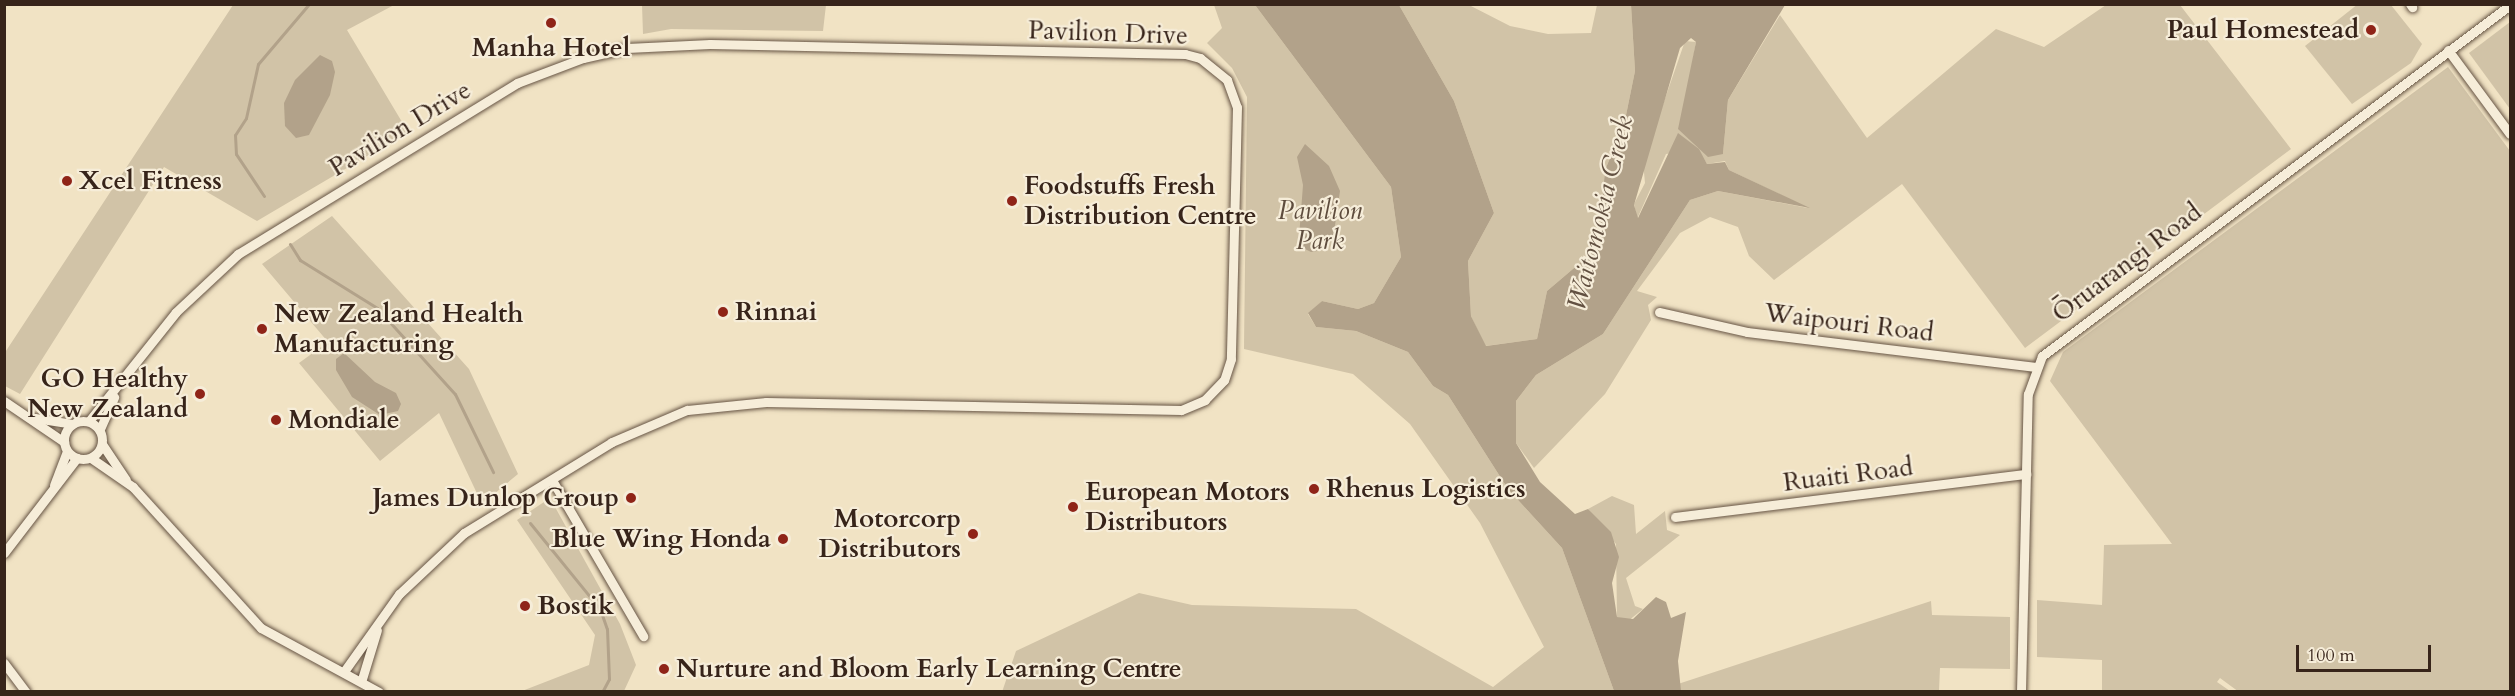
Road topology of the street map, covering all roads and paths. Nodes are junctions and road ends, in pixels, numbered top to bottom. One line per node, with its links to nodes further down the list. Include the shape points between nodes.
1 (2511, 5): 2 (street, Ōruarangi Road)
2 (2448, 51): 3 (street); 5 (street, Ōruarangi Road, via 2070,331)
3 (2511, 134)
4 (1659, 312): 5 (street, Waipouri Road, via 1747,332)
5 (2036, 367): 16 (street, Ōruarangi Road, via 2028,394)
6 (115, 394): 9 (street, Pavilion Drive); 11 (street, Pavilion Drive); 17 (street, Pavilion Drive, via 176,312 238,254 517,83 583,58 627,48 710,44 1185,54 1200,58 1227,80 1237,107 1231,359 1224,380 1205,400 1180,410 730,402 652,422)
7 (4, 401): 8 (street)
8 (32, 417): 10 (street); 13 (street)
9 (89, 421): 10 (street); 11 (street)
10 (71, 424): 13 (street)
11 (100, 429): 12 (street)
12 (102, 444): 15 (street); 18 (street)
13 (66, 446): 14 (street); 19 (street)
14 (77, 458): 15 (street); 19 (street)
15 (91, 458): 18 (street)
16 (2026, 474): 20 (street, Ruaiti Road); 29 (street, Ōruarangi Road)
17 (552, 480): 22 (street, Pavilion Drive, via 464,533 417,574); 23 (street)
18 (128, 482): 25 (street, via 248,617 284,643)
19 (52, 490): 21 (street)
20 (1675, 517)
21 (4, 553)
22 (378, 626): 25 (street, Pavilion Drive); 26 (street, Pavilion Drive)
23 (643, 636)
24 (4, 663): 27 (street)
25 (345, 670): 26 (street)
26 (362, 679): 28 (street)
27 (26, 692)
28 (379, 692)
29 (2021, 692)

